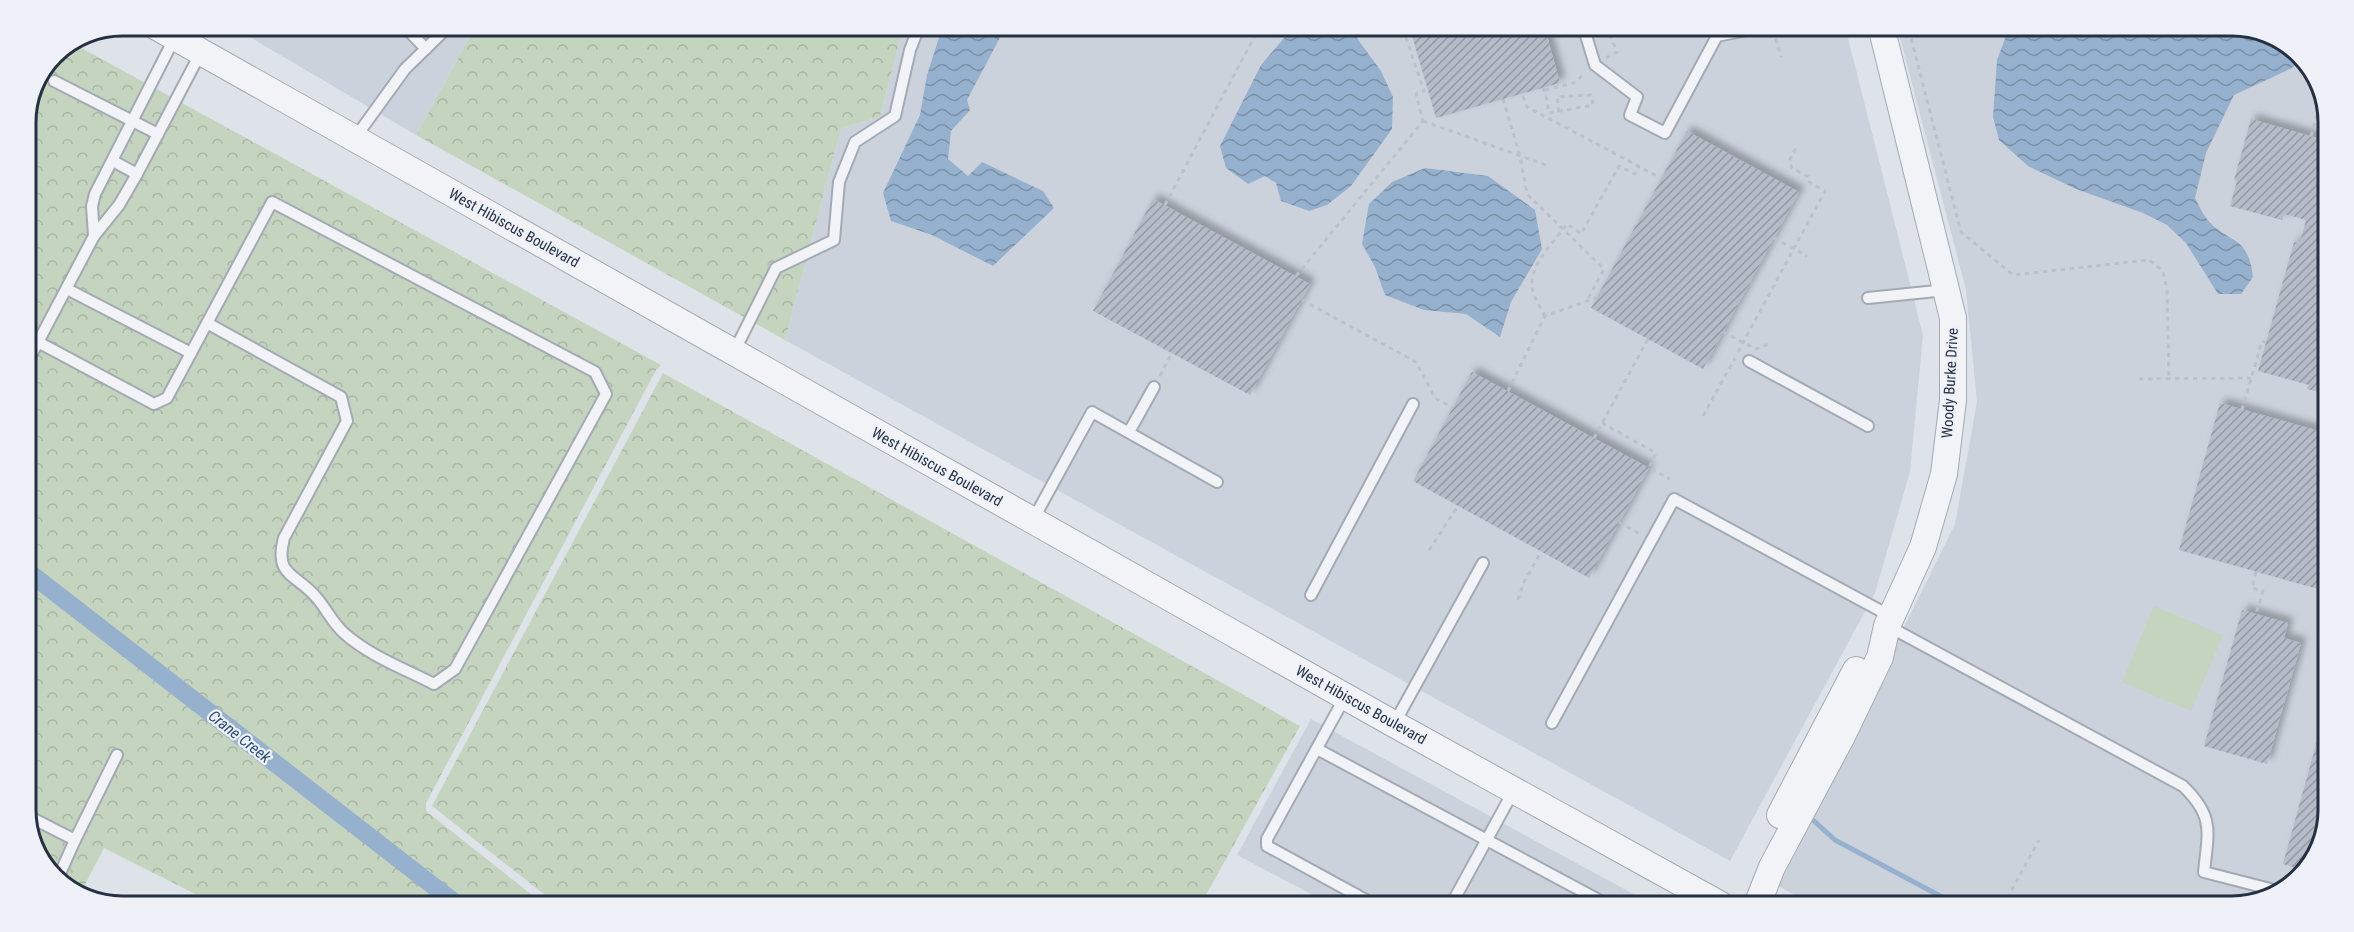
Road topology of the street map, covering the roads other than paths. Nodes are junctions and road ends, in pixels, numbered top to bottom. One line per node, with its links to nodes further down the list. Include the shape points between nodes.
1 (163, 36): 12 (lane)
2 (174, 36): 10 (street, West Hibiscus Boulevard)
3 (414, 36): 9 (lane)
4 (439, 36): 9 (lane)
5 (915, 36): 24 (lane, via 896,116 855,142 839,182 834,240 776,268)
6 (1586, 36): 7 (lane, via 1595,64 1637,97 1630,115 1665,133)
7 (1717, 36)
8 (1883, 36): 19 (street, Woody Burke Drive)
9 (426, 49): 14 (lane, via 405,69)
10 (201, 52): 13 (lane); 14 (street, West Hibiscus Boulevard)
11 (54, 81): 12 (lane)
12 (134, 121): 13 (lane); 15 (lane)
13 (158, 134): 16 (lane)
14 (355, 138): 24 (street, West Hibiscus Boulevard)
15 (112, 161): 16 (lane); 17 (lane, via 92,206)
16 (137, 174): 17 (lane, via 119,206)
17 (94, 236): 18 (lane)
18 (67, 289): 22 (lane); 25 (lane)
19 (1946, 290): 20 (lane); 35 (street, Woody Burke Drive, via 1953,318 1953,400 1944,474 1923,547)
20 (1868, 298)
21 (207, 323): 21 (lane, via 272,202 595,372 606,393 455,669 435,684 357,644 342,632 316,597 284,569 280,559 284,538 347,421 341,397); 25 (lane)
22 (38, 342): 23 (lane); 25 (lane, via 154,404 167,398)
23 (36, 346)
24 (734, 352): 32 (street, West Hibiscus Boulevard)
25 (190, 353)
26 (1749, 362): 29 (lane)
27 (1154, 387): 30 (lane)
28 (1413, 404): 34 (lane)
29 (1868, 426)
30 (1130, 432): 31 (lane); 32 (lane, via 1092,412)
31 (1217, 482)
32 (1033, 520): 36 (street, West Hibiscus Boulevard)
33 (1483, 563): 38 (lane)
34 (1311, 595)
35 (1890, 622): 37 (lane, via 1674,499); 46 (lane, via 2183,786 2200,802 2209,826 2204,872); 51 (street, Woody Burke Drive, via 1869,644 1773,829); 52 (street, Woody Burke Drive, via 1880,657)
36 (1345, 697): 38 (street, West Hibiscus Boulevard); 39 (lane)
37 (1552, 723)
38 (1394, 724): 41 (street, West Hibiscus Boulevard)
39 (1317, 748): 44 (lane); 47 (lane, via 1267,839 1267,846)
40 (117, 755): 43 (lane)
41 (1514, 790): 44 (lane); 50 (street, West Hibiscus Boulevard)
42 (37, 821): 43 (lane)
43 (75, 840): 45 (lane)
44 (1487, 840): 48 (lane); 49 (lane)
45 (61, 871)
46 (2267, 888)
47 (1358, 896)
48 (1456, 896)
49 (1591, 896)
50 (1705, 896)
51 (1744, 896)
52 (1761, 896)

